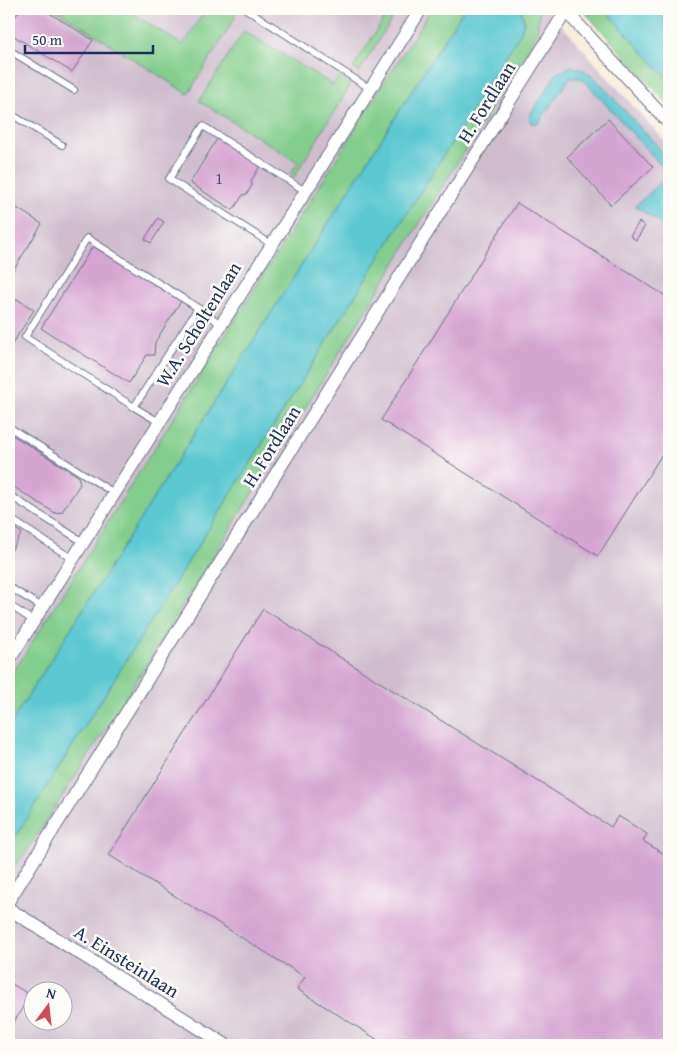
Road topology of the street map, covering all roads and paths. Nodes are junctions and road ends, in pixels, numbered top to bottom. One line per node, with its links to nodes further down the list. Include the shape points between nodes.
1 (247, 9): 5 (lane)
2 (420, 9): 5 (street, W.A. Scholtenlaan)
3 (565, 10): 8 (street); 27 (street, H. Fordlaan)
4 (9, 50): 6 (lane)
5 (369, 88): 10 (street, W.A. Scholtenlaan)
6 (74, 90)
7 (9, 113): 9 (lane)
8 (669, 123)
9 (62, 145)
10 (305, 190): 11 (street, W.A. Scholtenlaan); 11 (lane, via 203,126 169,180)
11 (271, 244): 13 (street, W.A. Scholtenlaan)
12 (198, 308): 13 (lane); 14 (lane); 14 (lane, via 88,238 25,337)
13 (222, 324): 15 (street, W.A. Scholtenlaan)
14 (134, 407): 15 (lane)
15 (159, 422): 17 (street, W.A. Scholtenlaan)
16 (9, 427): 17 (lane)
17 (114, 494): 20 (street, W.A. Scholtenlaan)
18 (9, 495): 20 (lane)
19 (9, 518): 21 (lane)
20 (83, 542): 21 (street, W.A. Scholtenlaan)
21 (73, 559): 24 (street, W.A. Scholtenlaan)
22 (9, 587): 24 (lane)
23 (9, 605): 25 (lane)
24 (42, 608): 25 (street, W.A. Scholtenlaan)
25 (34, 620): 26 (street, W.A. Scholtenlaan)
26 (9, 660)
27 (9, 900)
28 (9, 909): 29 (street, A. Einsteinlaan)
29 (226, 1045)

